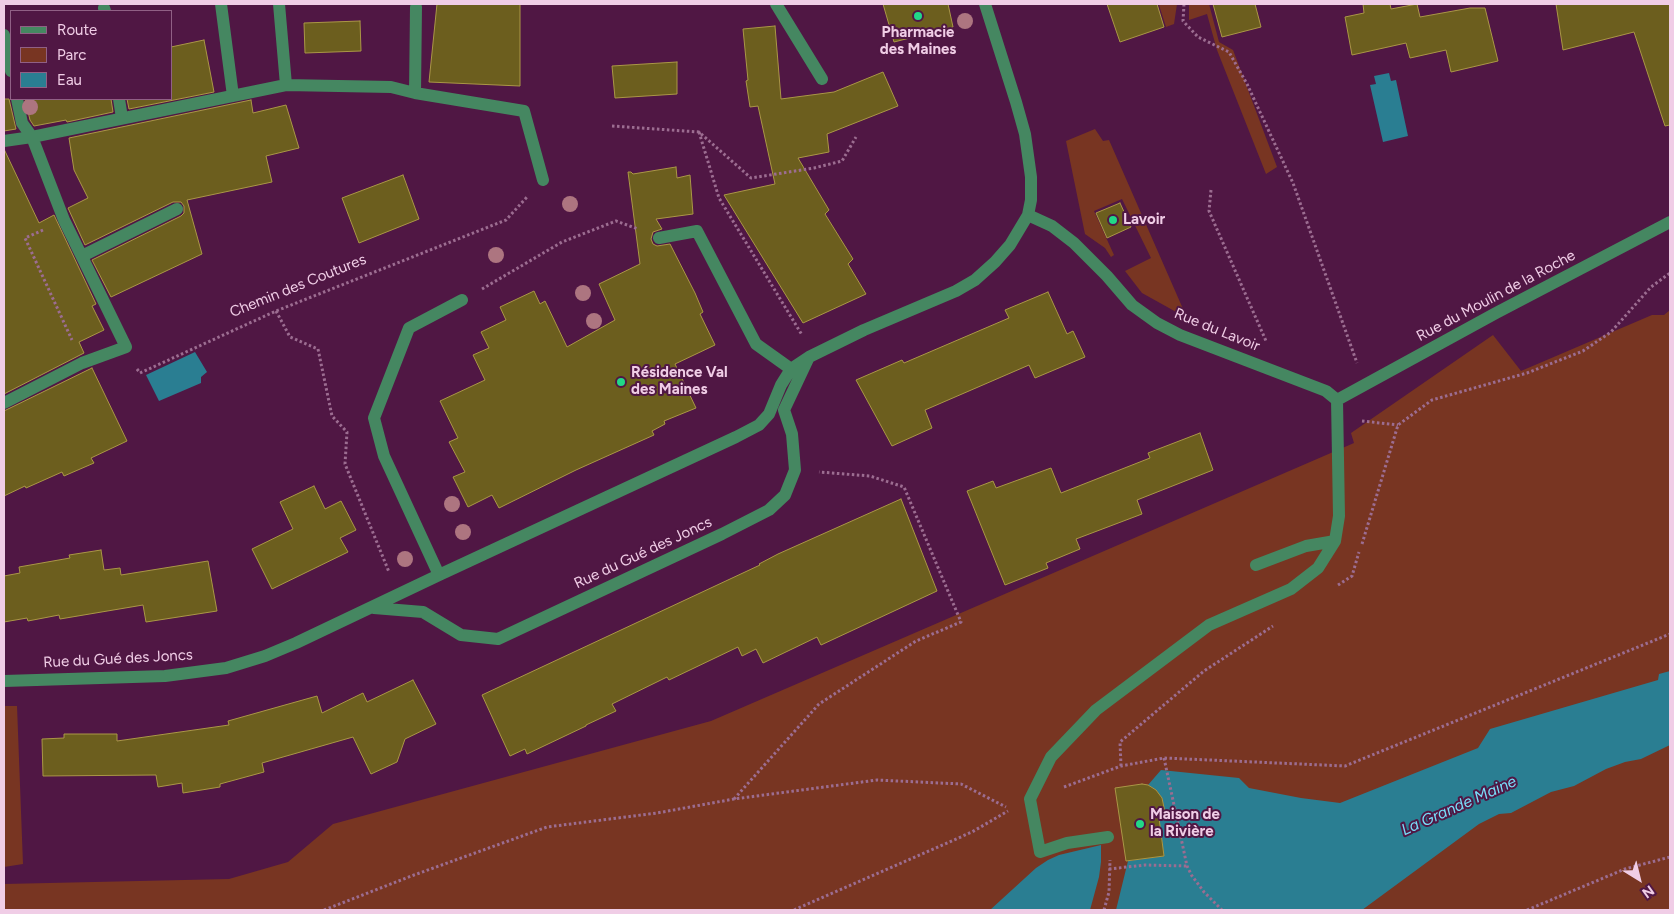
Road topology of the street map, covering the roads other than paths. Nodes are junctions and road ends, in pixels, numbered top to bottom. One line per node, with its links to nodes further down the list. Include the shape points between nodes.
1 (221, 4): 11 (street)
2 (279, 4): 9 (street)
3 (776, 4): 8 (street)
4 (985, 4): 19 (street, Rue du Gué des Joncs, via 1025,134 1031,177)
5 (416, 7): 10 (street)
6 (4, 35): 7 (street)
7 (10, 66)
8 (822, 79)
9 (286, 86): 10 (street, via 391,87); 11 (street)
10 (415, 93): 17 (street, via 524,112)
11 (233, 96): 14 (street)
12 (17, 100): 15 (street, via 22,122)
13 (119, 100): 14 (street)
14 (122, 118): 15 (street)
15 (32, 137): 16 (street); 22 (street, via 64,220)
16 (4, 141)
17 (543, 180)
18 (177, 209): 22 (street)
19 (1028, 215): 24 (street, Rue du Gué des Joncs, via 1010,245 975,280); 26 (street, Rue du Lavoir, via 1052,226 1074,244 1132,305 1157,323 1180,335 1326,391)
20 (1670, 222): 26 (street, Rue du Moulin de la Roche)
21 (659, 238): 25 (street, via 697,231 756,344)
22 (82, 256): 27 (street, via 126,347 82,363)
23 (462, 300): 30 (street, via 409,328 374,418 384,456)
24 (809, 357): 25 (street, Rue du Gué des Joncs); 31 (street, Rue du Gué des Joncs, via 784,410 792,434 795,470 785,495 769,510 498,639 461,635 424,612)
25 (791, 369): 30 (street, Rue du Gué des Joncs, via 769,414 759,425)
26 (1337, 400): 28 (street, via 1339,516)
27 (4, 403)
28 (1335, 541): 29 (street, via 1306,546); 33 (street, via 1318,568 1291,589 1209,625 1096,710 1051,757 1030,799 1040,852 1067,843)
29 (1256, 565)
30 (439, 575): 31 (street, Rue du Gué des Joncs)
31 (372, 608): 32 (street, Rue du Gué des Joncs, via 288,647 226,668 165,676)
32 (4, 681)
33 (1108, 837)

